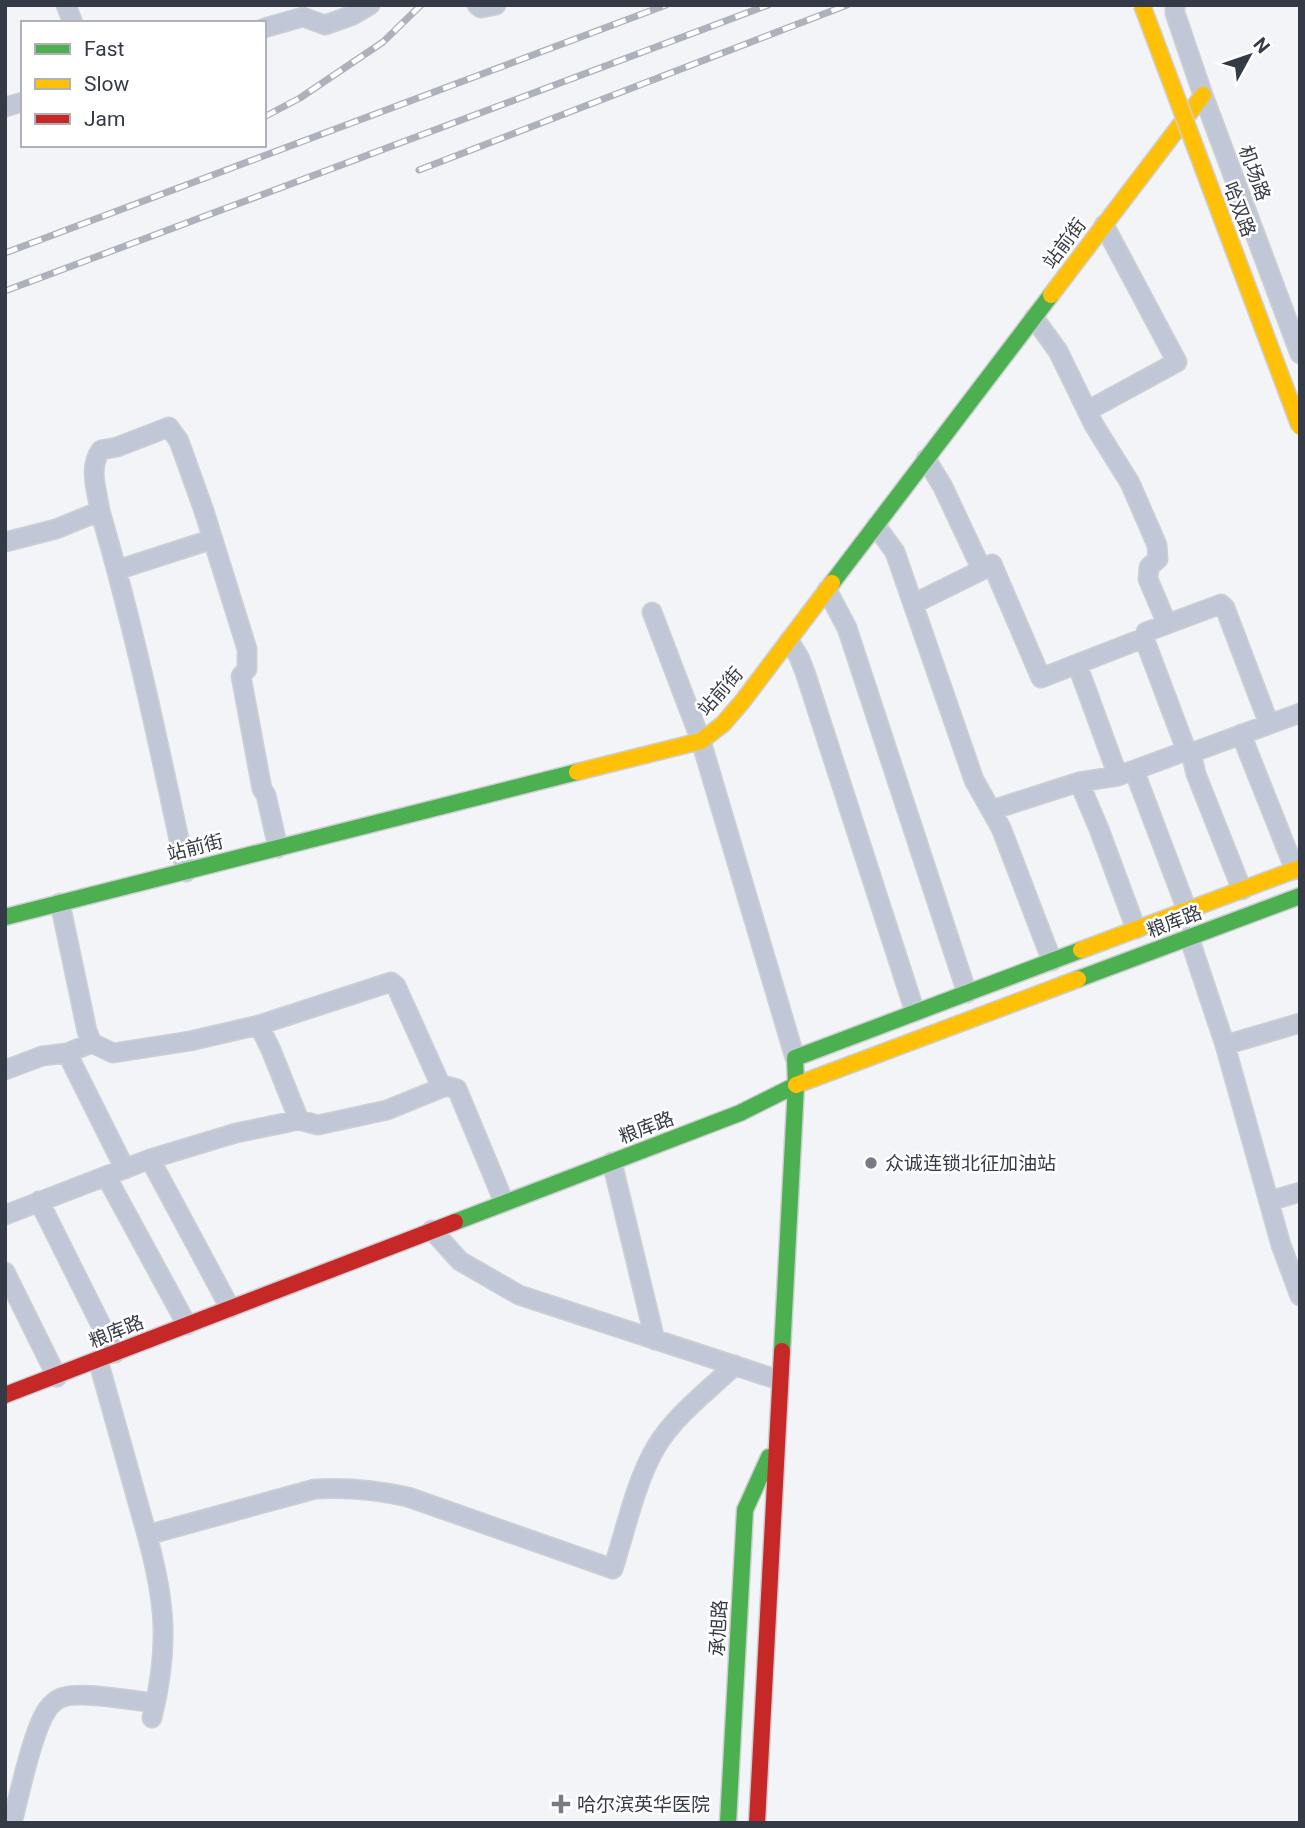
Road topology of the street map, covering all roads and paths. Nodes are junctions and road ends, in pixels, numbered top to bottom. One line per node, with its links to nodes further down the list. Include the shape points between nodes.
1 (370, 5): 6 (street)
2 (477, 5): 3 (street)
3 (496, 5)
4 (1142, 5): 13 (main road, 哈双路, bridge)
5 (1175, 5): 8 (street, 机场路)
6 (352, 10): 7 (street, via 325,25 303,17)
7 (266, 27)
8 (1203, 95): 9 (main road, 站前街); 11 (street, 机场路)
9 (1104, 225): 10 (main road, 站前街); 12 (street, via 1177,362)
10 (1034, 318): 12 (street, via 1058,351); 14 (main road, 站前街)
11 (1300, 354)
12 (1087, 411): 24 (street, via 1130,483 1157,545 1157,559 1149,568 1148,579)
13 (1300, 427)
14 (926, 459): 16 (main road, 站前街); 20 (street)
15 (100, 511): 17 (street, via 93,467 101,450 169,427 179,442); 18 (street); 19 (street)
16 (876, 526): 21 (main road, 站前街); 22 (street, via 895,552)
17 (213, 539): 19 (street); 36 (street, via 247,649 247,669 241,676)
18 (5, 542)
19 (117, 570): 38 (street)
20 (982, 570): 22 (street); 27 (street, via 992,564 1041,678)
21 (827, 590): 26 (main road, 站前街); 47 (street, via 847,628)
22 (913, 604): 35 (street, via 974,780)
23 (652, 612): 31 (street)
24 (1167, 624): 25 (street, via 1146,632); 29 (street, via 1221,604)
25 (1144, 638): 27 (street); 32 (street)
26 (789, 640): 31 (main road, 站前街, via 723,724); 48 (street, via 805,672)
27 (1077, 664): 33 (street)
28 (1300, 713): 29 (street)
29 (1269, 724): 30 (street)
30 (1241, 734): 32 (street); 37 (street)
31 (701, 741): 36 (main road, 站前街); 54 (street)
32 (1189, 752): 33 (street); 39 (street)
33 (1126, 773): 34 (street); 42 (street)
34 (1079, 782): 35 (street); 44 (street)
35 (992, 810): 46 (street)
36 (278, 848): 38 (main road, 站前街)
37 (1297, 869): 39 (main road, 粮库路)
38 (186, 872): 41 (main road, 站前街)
39 (1241, 890): 42 (main road, 粮库路)
40 (1300, 896): 45 (main road, 粮库路)
41 (60, 903): 43 (main road, 站前街); 51 (street)
42 (1188, 910): 44 (main road, 粮库路)
43 (5, 917)
44 (1136, 929): 46 (main road, 粮库路)
45 (1188, 937): 52 (street); 56 (main road, 粮库路)
46 (1052, 961): 47 (main road, 粮库路)
47 (967, 993): 48 (main road, 粮库路)
48 (915, 1012): 54 (main road, 粮库路)
49 (1300, 1023): 52 (street)
50 (259, 1025): 51 (street, via 113,1053); 57 (street, via 391,982); 58 (street)
51 (92, 1043): 53 (street)
52 (1225, 1045): 65 (street)
53 (67, 1053): 55 (street, via 42,1056); 61 (street)
54 (795, 1058): 56 (main road, 承旭路)
55 (5, 1070)
56 (796, 1085): 60 (main road, 粮库路, via 740,1113); 77 (main road, 承旭路)
57 (442, 1088): 58 (street, via 387,1110 318,1125); 66 (street, via 457,1089)
58 (299, 1120): 59 (street)
59 (150, 1159): 61 (street); 71 (street)
60 (612, 1161): 66 (main road, 粮库路); 73 (street)
61 (125, 1169): 62 (street)
62 (106, 1176): 64 (street); 72 (street)
63 (1300, 1192): 65 (street)
64 (39, 1201): 67 (street); 74 (street)
65 (1270, 1201): 70 (street)
66 (504, 1202): 68 (main road, 粮库路)
67 (6, 1214)
68 (432, 1230): 71 (main road, 粮库路); 73 (street, via 460,1261 519,1295)
69 (5, 1272): 76 (street)
70 (1300, 1296)
71 (230, 1308): 72 (main road, 粮库路)
72 (187, 1325): 74 (main road, 粮库路)
73 (655, 1340): 75 (street)
74 (106, 1357): 76 (main road, 粮库路); 80 (street)
75 (735, 1365): 77 (street); 80 (street, via 657,1446 612,1569 408,1497 344,1487 315,1489)
76 (57, 1377): 78 (main road, 粮库路)
77 (779, 1380): 79 (main road, 承旭路)
78 (5, 1395)
79 (776, 1442): 82 (main road, 承旭路, via 745,1510); 83 (main road, 承旭路)
80 (147, 1535): 81 (street, via 163,1608 162,1670 154,1710 81,1696 53,1703 33,1745)
81 (12, 1823)
82 (728, 1823)
83 (757, 1823)

